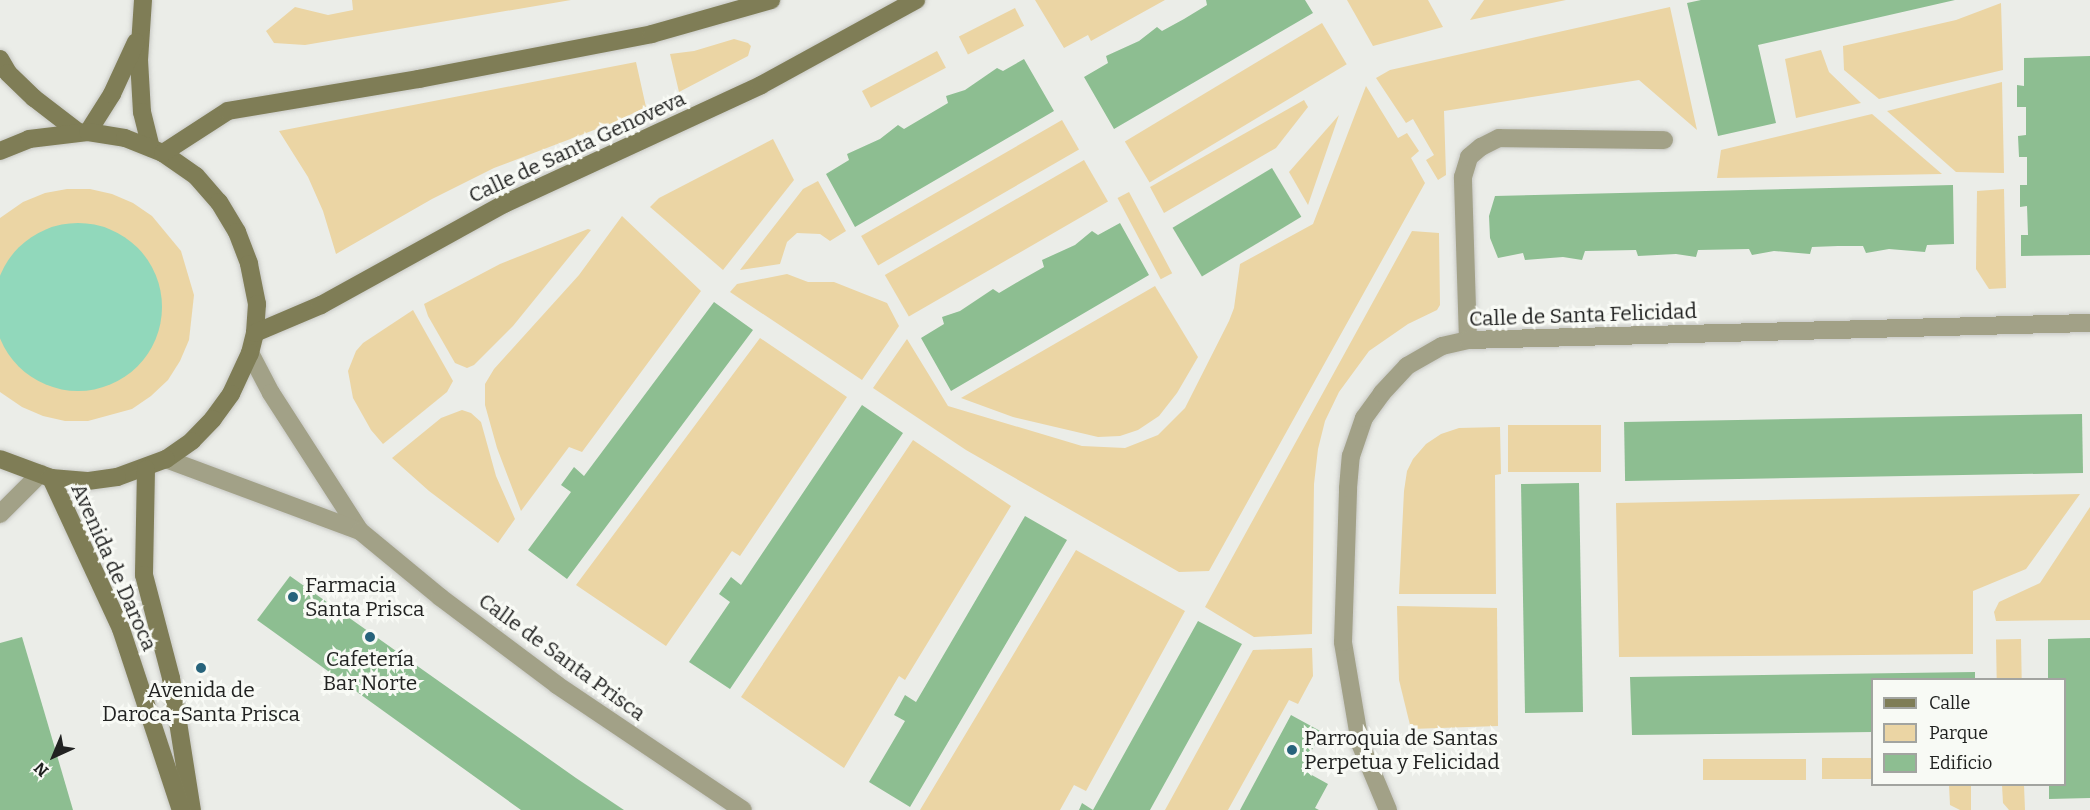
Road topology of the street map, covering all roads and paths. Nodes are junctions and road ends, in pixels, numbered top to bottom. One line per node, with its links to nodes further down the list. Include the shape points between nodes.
1 (143, 0): 4 (street)
2 (771, 0): 8 (street, via 652,34 228,111)
3 (916, 0): 11 (street, Calle de Santa Genoveva, via 760,85 504,204 321,305)
4 (138, 38): 6 (street, via 112,94); 8 (street, via 142,112)
5 (0, 59): 6 (street, via 8,73 34,98)
6 (83, 132): 8 (street, via 125,138); 9 (street, via 29,139)
7 (1664, 140): 12 (street, via 1499,138 1469,157 1463,177)
8 (157, 150): 11 (street, via 196,176 219,202 237,232 257,304)
9 (0, 151)
10 (2090, 323): 12 (street, Calle de Santa Felicidad)
11 (255, 333): 13 (street)
12 (1468, 340): 20 (street, Calle de Santa Felicidad, via 1442,346 1407,366 1364,418 1351,456 1343,642 1360,743)
13 (250, 353): 15 (street, via 231,394 213,419 192,441); 19 (street, Calle de Santa Prisca, via 277,403)
14 (0, 459): 17 (street)
15 (166, 459): 16 (street); 19 (street, Calle de Santa Prisca)
16 (146, 468): 17 (street, via 87,481); 22 (street, Avenida de Daroca, via 144,575 171,678)
17 (45, 476): 18 (street); 21 (street, Avenida de Daroca, via 121,629)
18 (0, 514)
19 (360, 531): 23 (street, Calle de Santa Prisca, via 557,685)
20 (1390, 808)
21 (181, 810)
22 (192, 810)
23 (743, 810)

